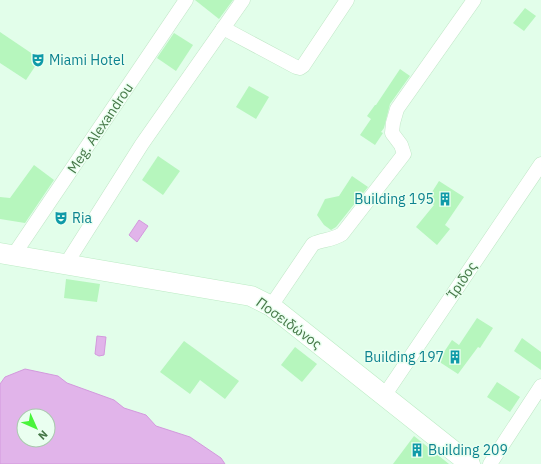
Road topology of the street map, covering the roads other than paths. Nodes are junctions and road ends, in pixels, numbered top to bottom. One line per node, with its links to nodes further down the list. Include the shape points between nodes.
1 (186, 0): 7 (street, Meg. Alexandrou)
2 (243, 0): 5 (street)
3 (347, 0): 5 (street, via 300,68)
4 (474, 0): 9 (street, via 397,109 392,123 392,133 404,154 342,234 331,240 313,244)
5 (223, 28): 8 (street, via 142,144)
6 (541, 164): 11 (street, Ίριδος)
7 (7, 255): 8 (street, Ποσειδώνος)
8 (66, 264): 9 (street, Ποσειδώνος, via 251,296)
9 (271, 306): 11 (street, Ποσειδώνος)
10 (541, 386): 13 (street)
11 (384, 396): 12 (street, Ποσειδώνος)
12 (470, 464)
13 (490, 464)

